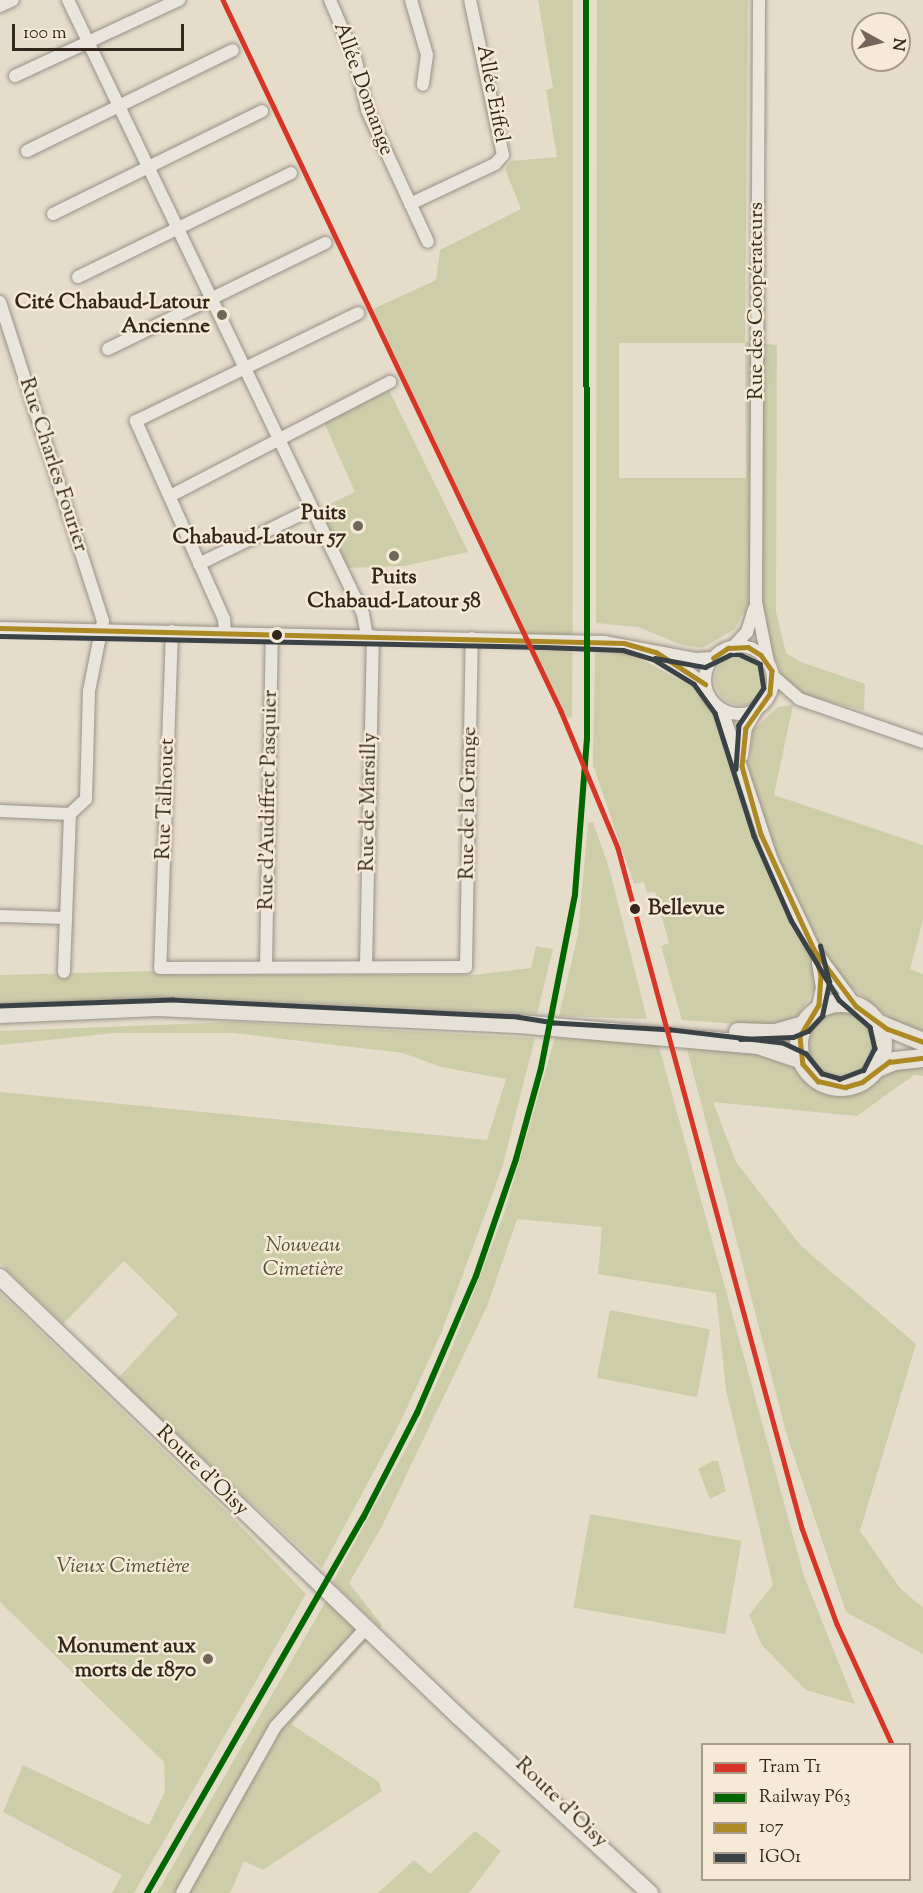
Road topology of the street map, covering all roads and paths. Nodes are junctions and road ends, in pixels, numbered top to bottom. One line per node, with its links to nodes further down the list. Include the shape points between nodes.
1 (13, 0): 8 (street)
2 (68, 0): 9 (street, Rue de Marsilly)
3 (179, 0): 9 (street)
4 (330, 0): 18 (street, Allée Domange, via 356,61 367,110)
5 (411, 0): 12 (street, via 427,55)
6 (471, 0): 18 (street, Allée Eiffel, via 503,155 495,164)
7 (759, 0): 34 (street, Rue des Coopérateurs)
8 (0, 6)
9 (88, 43): 11 (street); 13 (street, Rue de Marsilly)
10 (233, 50): 13 (street)
11 (15, 76)
12 (423, 85)
13 (118, 106): 15 (street); 16 (street, Rue de Marsilly)
14 (262, 111): 16 (street)
15 (27, 150)
16 (148, 167): 19 (street); 20 (street, Rue de Marsilly)
17 (291, 173): 20 (street)
18 (410, 204): 21 (street, Allée Domange)
19 (52, 214)
20 (177, 228): 23 (street); 24 (street, Rue de Marsilly)
21 (428, 242)
22 (325, 243): 24 (street)
23 (78, 277)
24 (211, 299): 27 (street); 28 (street, Rue de Marsilly)
25 (0, 302): 36 (street, Rue Charles Fourier)
26 (358, 313): 28 (street)
27 (108, 349)
28 (244, 368): 30 (street, Rue de Marsilly); 31 (street, via 136,421)
29 (390, 382): 30 (street)
30 (278, 438): 31 (street); 32 (street, Rue de Marsilly)
31 (170, 495): 33 (street)
32 (312, 509): 33 (street); 40 (street, Rue de Marsilly)
33 (199, 564): 38 (street, via 224,619)
34 (756, 602): 42 (street, Rue des Coopérateurs, via 747,632); 45 (street, Rue des Coopérateurs)
35 (0, 628): 36 (street)
36 (103, 630): 37 (street); 54 (street, via 89,691 86,799)
37 (172, 631): 38 (street); 58 (street, Rue Talhouet, via 160,968)
38 (225, 633): 39 (street)
39 (272, 634): 40 (street); 58 (street, Rue d'Audiffret Pasquier)
40 (370, 636): 41 (street); 59 (street, Rue de Marsilly)
41 (472, 638): 43 (street, via 624,643); 59 (street, Rue de la Grange, via 466,967)
42 (733, 647): 44 (street); 45 (street, via 752,649)
43 (656, 652): 44 (street); 47 (street)
44 (713, 658): 47 (street)
45 (768, 662): 46 (street)
46 (773, 676): 48 (street); 49 (street)
47 (705, 684): 50 (street, via 709,697)
48 (799, 699): 49 (street); 51 (street)
49 (761, 705): 50 (street, via 739,714); 52 (street, via 744,734)
50 (722, 710): 52 (street)
51 (923, 742)
52 (742, 766): 57 (street, via 767,848)
53 (0, 811): 54 (street)
54 (70, 814): 56 (street)
55 (0, 916): 56 (street)
56 (66, 918): 60 (street)
57 (814, 949): 61 (street); 62 (street, via 822,982)
58 (266, 967): 59 (street)
59 (366, 967)
60 (64, 972)
61 (856, 1006): 62 (main road, via 838,1003); 65 (main road)
62 (817, 1011): 68 (main road)
63 (243, 1012): 64 (main road, via 124,1006); 66 (main road); 67 (main road)
64 (0, 1014)
65 (877, 1023): 69 (main road); 72 (main road, via 883,1049)
66 (0, 1024)
67 (518, 1024): 68 (main road, via 572,1022 761,1033 784,1032); 71 (main road, via 758,1045)
68 (804, 1025): 71 (main road, via 799,1042)
69 (923, 1042)
70 (923, 1058): 72 (main road, via 895,1061)
71 (802, 1060): 72 (main road, via 815,1078 835,1087 858,1084)
72 (875, 1069)
73 (0, 1277): 74 (street, Route d'Oisy)
74 (367, 1627): 75 (street, via 281,1719); 76 (street, Route d'Oisy, via 577,1815)
75 (182, 1893)
76 (650, 1893)

